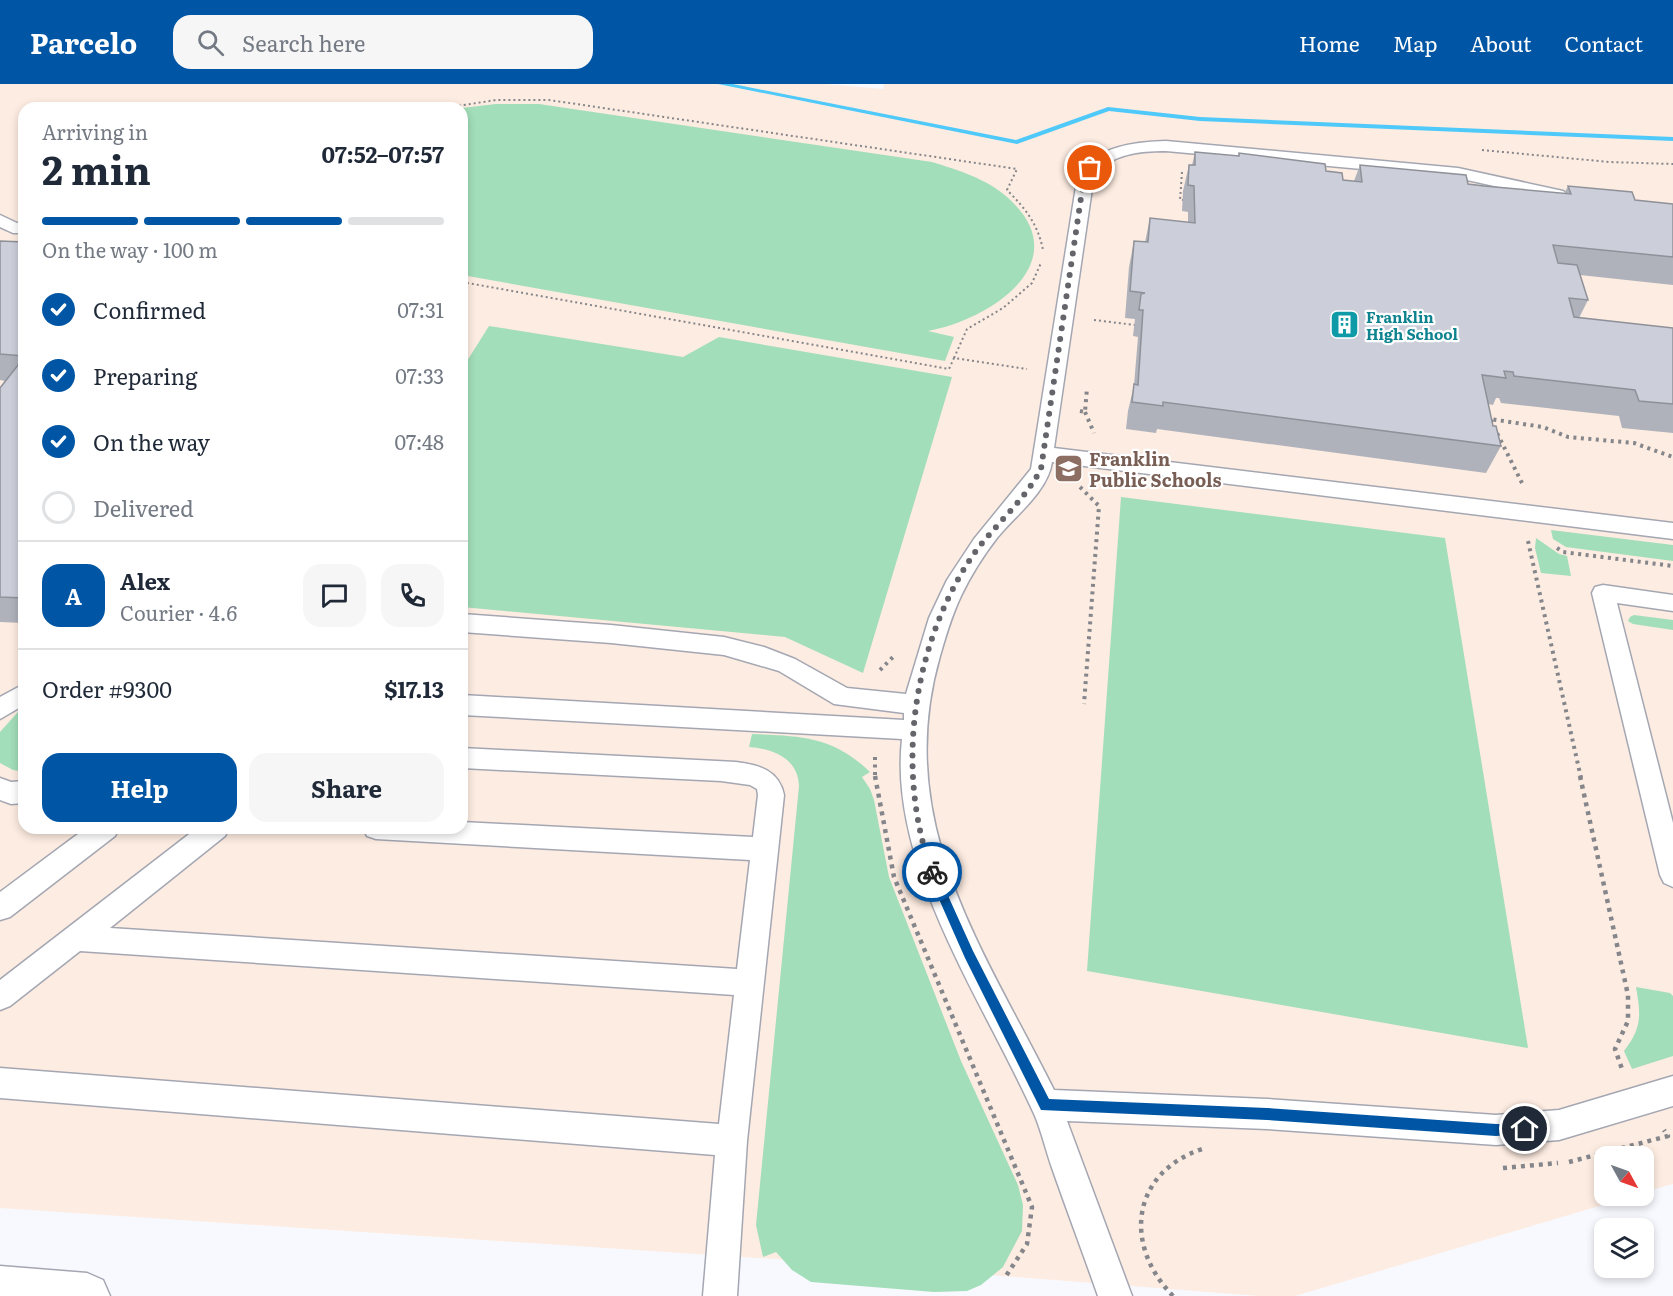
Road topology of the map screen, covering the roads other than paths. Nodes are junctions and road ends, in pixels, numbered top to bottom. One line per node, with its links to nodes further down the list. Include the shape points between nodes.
1 (1580, 198): 4 (lane, via 1440,171 1166,146 1130,150 1099,161 1086,174 1082,191)
2 (0, 220): 3 (lane)
3 (18, 228)
4 (1045, 454): 5 (lane); 11 (lane, via 1030,486 990,532 958,580 935,631)
5 (1673, 531)
6 (1673, 603): 19 (lane, via 1603,593)
7 (468, 623): 11 (lane, via 724,646 787,665 843,697 876,702)
8 (18, 697): 10 (lane)
9 (468, 705): 11 (lane, via 876,728)
10 (0, 709)
11 (915, 717): 26 (lane, via 911,758 919,825 931,867 969,954)
12 (468, 758): 18 (lane, via 721,771 760,778 771,790)
13 (0, 789): 14 (lane)
14 (18, 792)
15 (468, 833): 18 (lane)
16 (98, 834): 20 (lane)
17 (208, 834): 21 (lane)
18 (764, 849): 22 (lane)
19 (1673, 875)
20 (0, 908)
21 (77, 938): 22 (lane); 23 (lane)
22 (750, 983): 27 (lane)
23 (0, 997)
24 (0, 1083): 27 (lane)
25 (1673, 1091): 26 (lane, via 1559,1125 1496,1130 1267,1114)
26 (1046, 1105): 31 (lane)
27 (732, 1141): 30 (lane)
28 (0, 1289): 29 (main road)
29 (87, 1296)
30 (720, 1296)
31 (1115, 1296)

